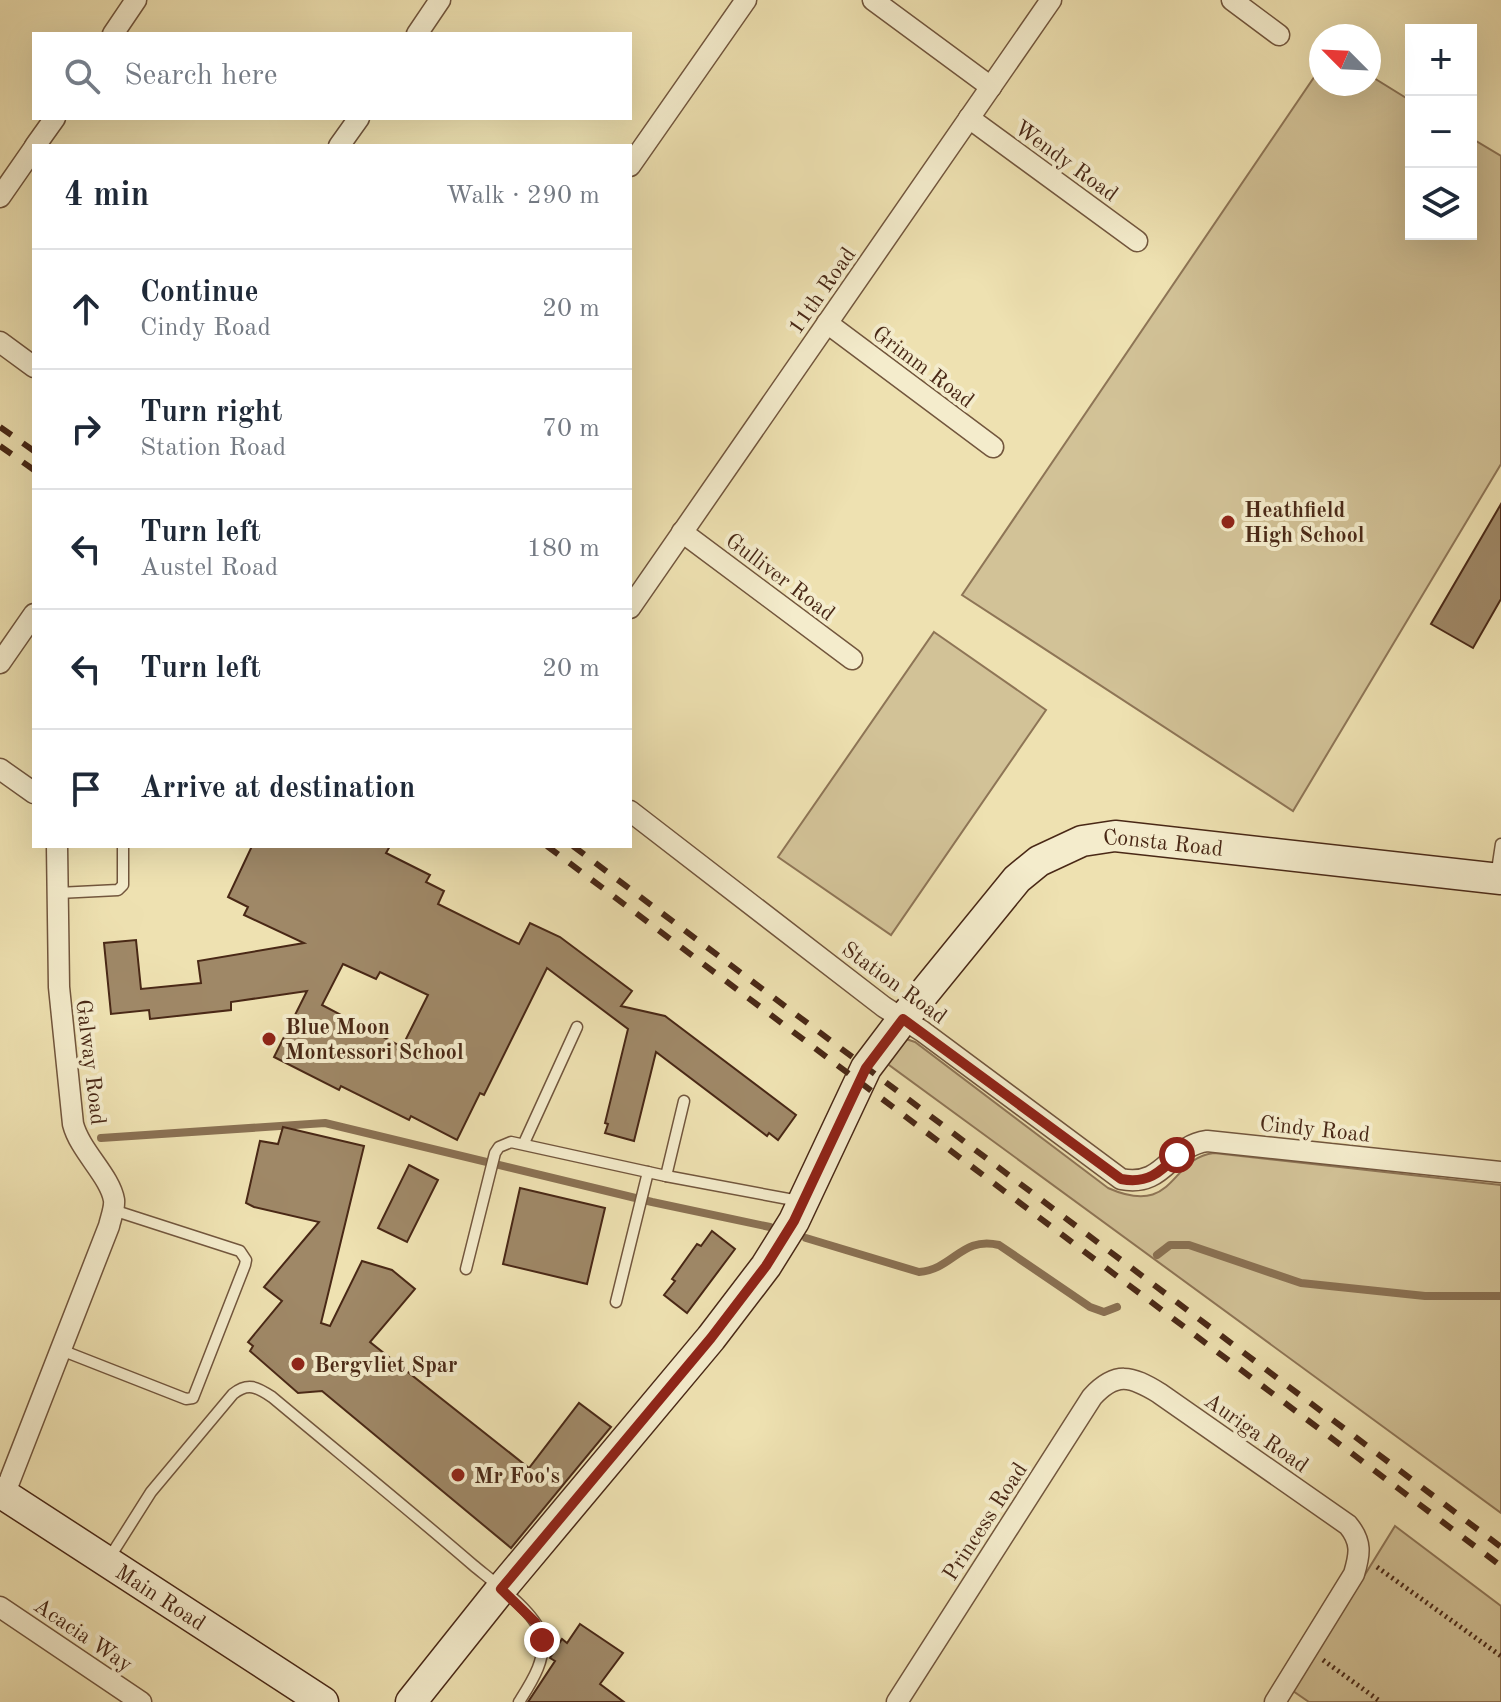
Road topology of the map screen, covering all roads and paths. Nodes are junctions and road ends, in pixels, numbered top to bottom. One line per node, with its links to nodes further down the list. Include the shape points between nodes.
1 (136, 0): 7 (street)
2 (440, 0): 8 (street)
3 (746, 0): 17 (street)
4 (873, 0): 10 (street)
5 (1051, 0): 10 (street, 11th Road)
6 (1232, 0): 9 (street)
7 (114, 32)
8 (418, 32)
9 (1279, 35)
10 (991, 87): 11 (street, 11th Road)
11 (969, 118): 19 (street, Wendy Road); 20 (street, 11th Road)
12 (54, 120): 14 (street)
13 (358, 120): 15 (street)
14 (37, 144)
15 (340, 144)
16 (32, 151): 18 (street)
17 (632, 163)
18 (0, 197)
19 (1137, 241)
20 (827, 323): 23 (street, Grimm Road); 24 (street, 11th Road)
21 (0, 342): 22 (street)
22 (32, 366)
23 (993, 447)
24 (682, 532): 25 (street, 11th Road); 27 (street, Gulliver Road)
25 (632, 605)
26 (32, 617): 28 (street)
27 (852, 659)
28 (0, 663)
29 (0, 769): 30 (street)
30 (32, 792)
31 (632, 813): 37 (street, Station Road)
32 (1501, 844): 35 (lane)
33 (57, 848): 36 (street, Galway Road)
34 (123, 848): 36 (lane, via 123,885 118,890)
35 (1498, 879): 37 (street, Consta Road, via 1115,836 1082,841 1039,861 1017,879)
36 (58, 893): 45 (street, Galway Road, via 59,987 73,1124 113,1195)
37 (903, 1019): 44 (street, Station Road, via 1113,1175); 46 (street, Consta Road, via 859,1082)
38 (577, 1027): 40 (lane)
39 (684, 1101): 43 (lane)
40 (524, 1143): 41 (lane); 47 (lane, via 505,1143 495,1153)
41 (648, 1172): 43 (lane); 48 (lane)
42 (1501, 1172): 44 (street, Cindy Road, via 1207,1141 1185,1148 1154,1176)
43 (666, 1176): 46 (lane)
44 (1137, 1181)
45 (113, 1210): 49 (street); 49 (lane, via 240,1251 246,1260 240,1279 193,1398)
46 (794, 1221): 54 (street, Consta Road, via 724,1323)
47 (466, 1269)
48 (616, 1302)
49 (61, 1350): 51 (street)
50 (1121, 1378): 52 (street, Auriga Road, via 1137,1380 1159,1393 1348,1525); 62 (street, Princess Road, via 1104,1384 1092,1397)
51 (2, 1493): 53 (street, Main Road)
52 (1359, 1546): 56 (street, via 1354,1574); 57 (path)
53 (107, 1561): 54 (lane, via 151,1492 233,1394 251,1386 272,1397); 59 (street, Main Road)
54 (501, 1589): 60 (street, Consta Road); 61 (lane, via 535,1622 542,1640 537,1670)
55 (0, 1607): 58 (street, Acacia Way)
56 (1308, 1650): 63 (street); 64 (path)
57 (1501, 1656)
58 (141, 1702)
59 (323, 1702)
60 (411, 1702)
61 (519, 1702)
62 (897, 1702)
63 (1275, 1702)
64 (1381, 1702)

